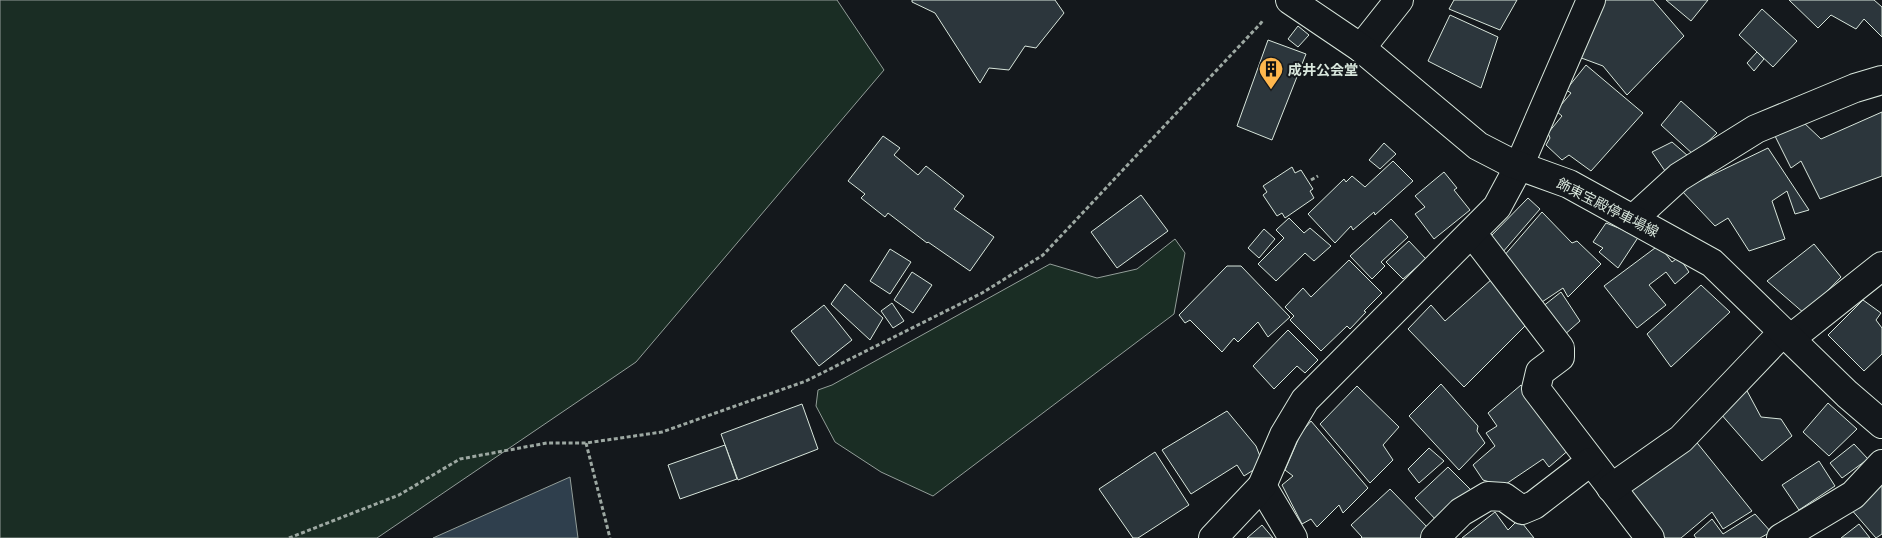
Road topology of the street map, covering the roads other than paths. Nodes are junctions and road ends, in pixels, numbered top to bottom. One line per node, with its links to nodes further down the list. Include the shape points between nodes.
1 (1290, 0): 4 (street, 飾東宝殿停車場線)
2 (1399, 0): 4 (street)
3 (1591, 0): 6 (street)
4 (1361, 48): 6 (street, 飾東宝殿停車場線, via 1478,146)
5 (1882, 80): 7 (street, via 1756,129 1679,176)
6 (1520, 166): 7 (street, 飾東宝殿停車場線, via 1569,184); 8 (street, via 1497,207)
7 (1633, 220): 10 (street, 飾東宝殿停車場線, via 1712,262)
8 (1472, 233): 12 (street, via 1560,348 1560,357 1540,372 1536,389); 14 (street, via 1306,400 1284,434)
9 (1882, 266): 10 (street)
10 (1787, 336): 11 (street, 飾東宝殿停車場線); 15 (street, via 1681,439)
11 (1882, 424)
12 (1590, 462): 15 (street); 18 (street, via 1534,505 1522,510 1504,498 1488,496 1462,512)
13 (1882, 464): 20 (street, via 1853,495)
14 (1262, 486): 16 (street); 17 (street)
15 (1611, 488): 19 (street)
16 (1214, 538)
17 (1293, 538)
18 (1436, 538)
19 (1650, 538)
20 (1781, 538)

